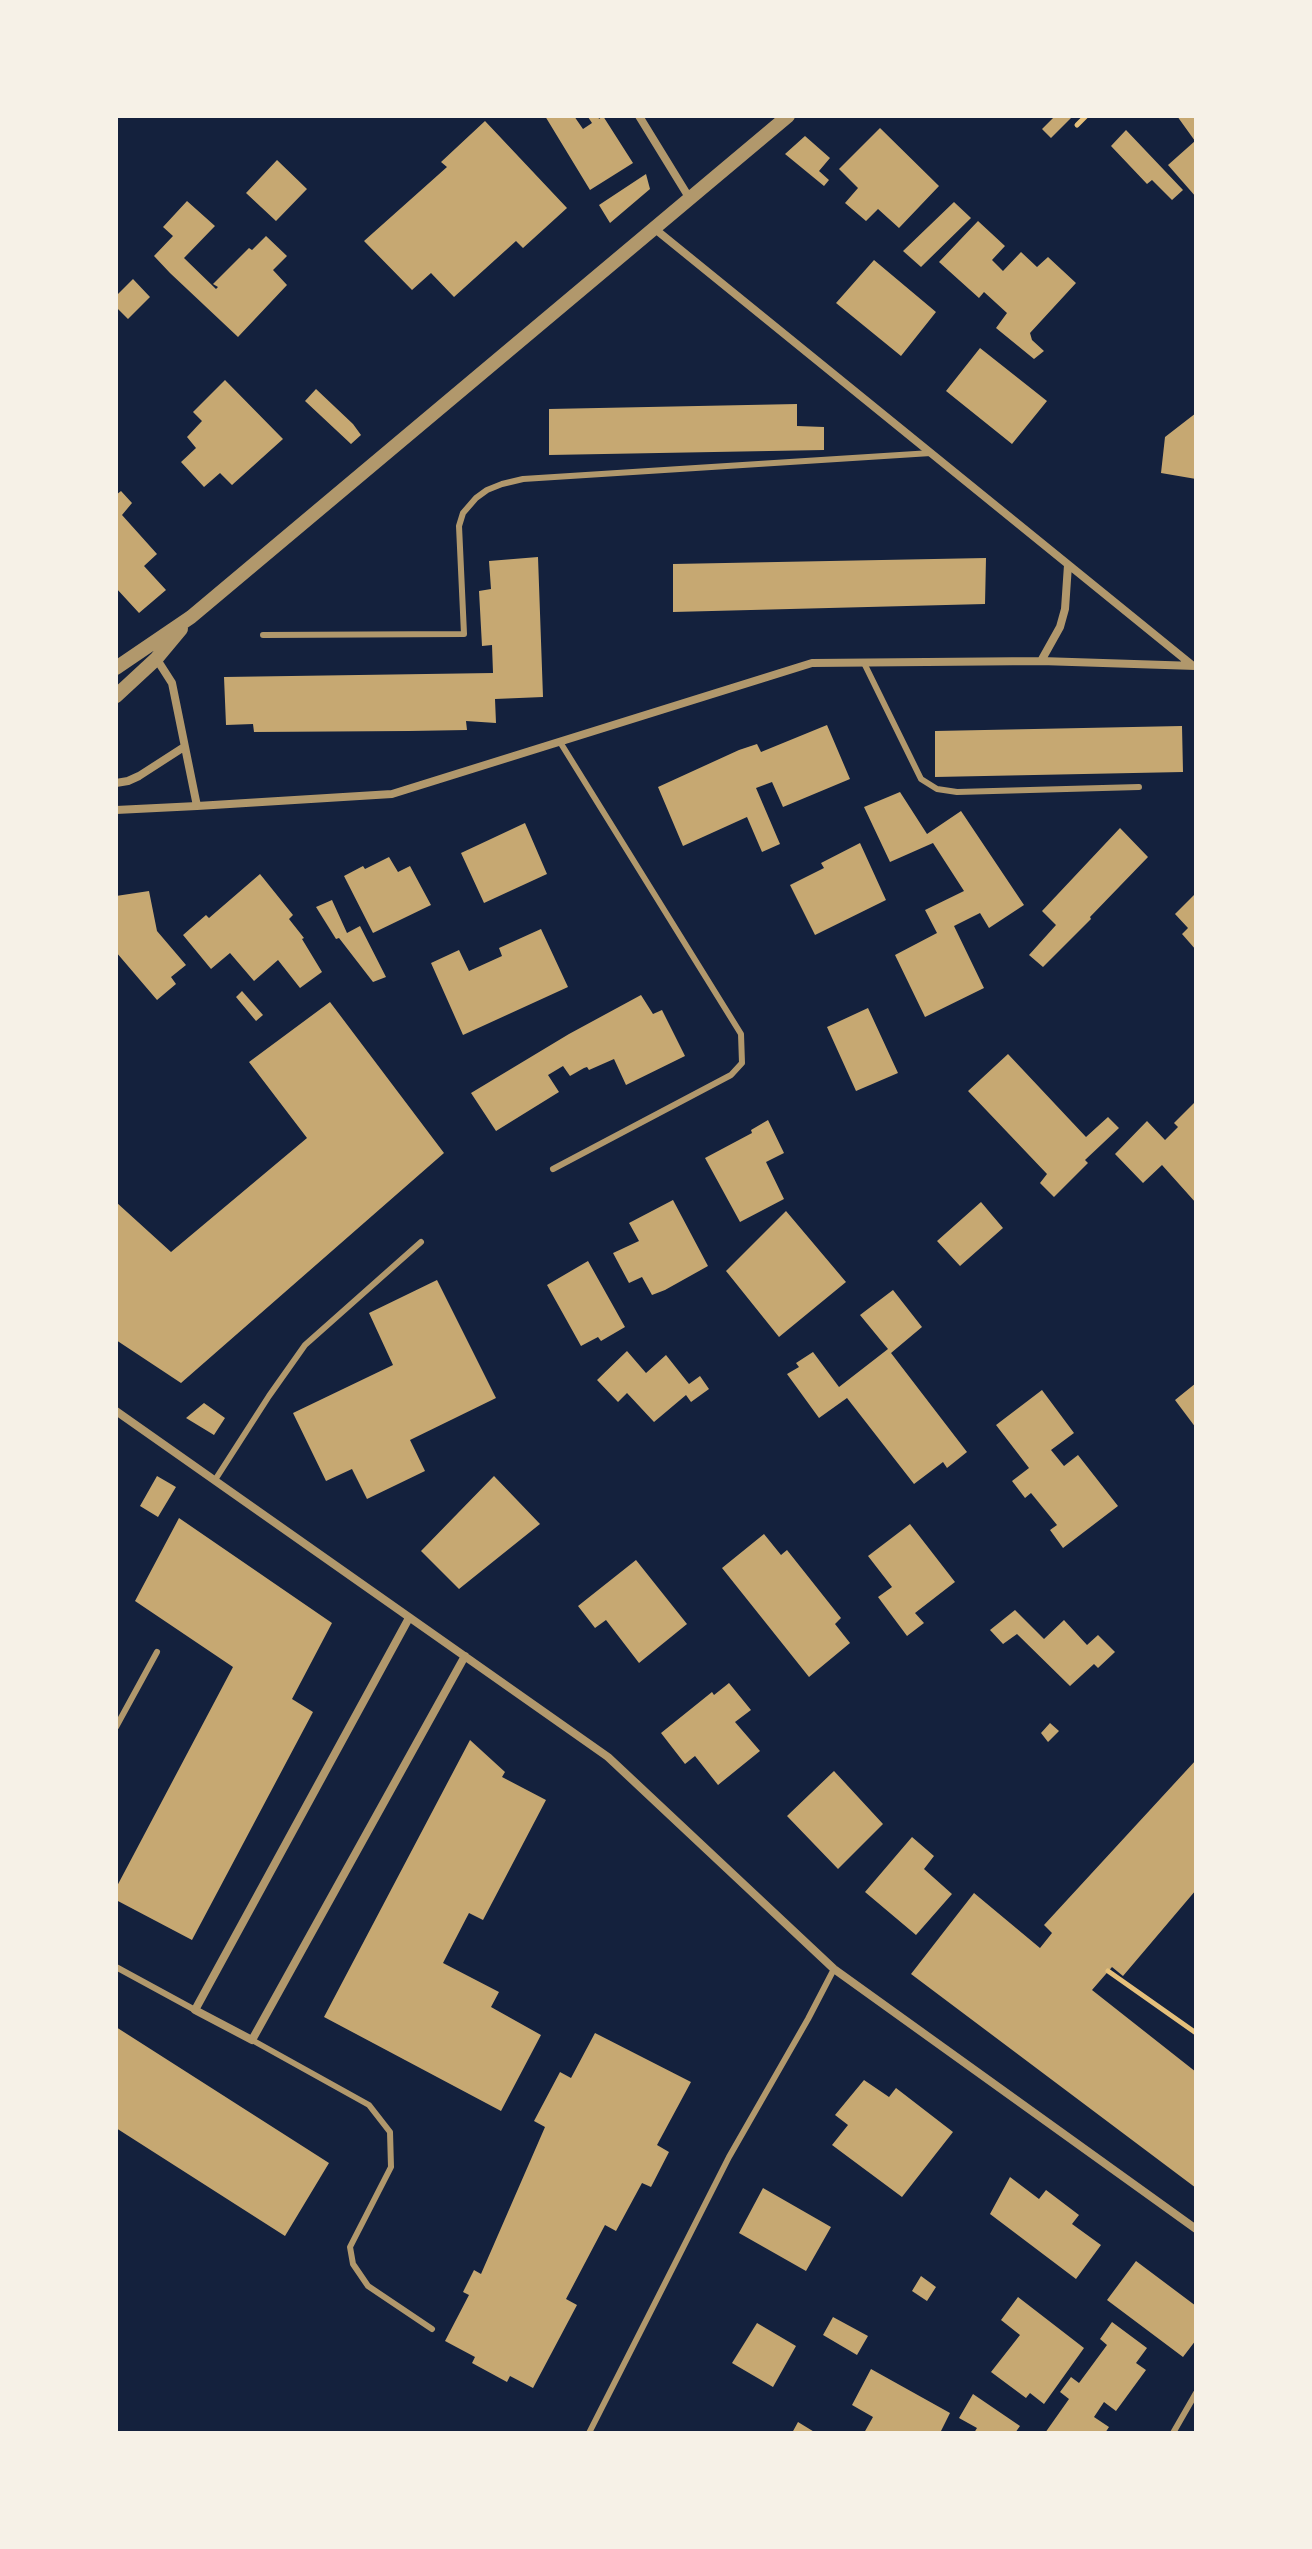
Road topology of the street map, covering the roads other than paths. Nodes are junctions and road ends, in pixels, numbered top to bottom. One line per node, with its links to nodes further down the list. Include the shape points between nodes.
1 (639, 116): 3 (street)
2 (788, 116): 3 (street)
3 (690, 199): 4 (street)
4 (655, 229): 5 (street); 8 (street)
5 (931, 453): 6 (street); 7 (lane, via 502,484 476,498 459,526 464,634)
6 (1068, 565): 9 (street, via 1060,627); 11 (street)
7 (263, 635)
8 (152, 652): 12 (street); 13 (street); 15 (street, via 172,683)
9 (1041, 661): 10 (street); 11 (street)
10 (864, 663): 14 (street, via 812,663); 17 (lane, via 921,779 937,789)
11 (1194, 666)
12 (116, 668)
13 (116, 696)
14 (560, 742): 18 (street, via 392,794); 20 (lane, via 741,1034 742,1063 731,1075)
15 (184, 747): 16 (street, via 139,776); 18 (street)
16 (116, 783)
17 (1139, 787)
18 (197, 806): 19 (street)
19 (116, 810)
20 (553, 1169)
21 (421, 1242): 23 (lane, via 305,1345)
22 (116, 1411): 23 (street)
23 (215, 1480): 24 (street)
24 (409, 1618): 26 (street); 30 (street)
25 (157, 1652): 27 (lane)
26 (465, 1656): 29 (street, via 608,1757); 31 (street)
27 (116, 1727)
28 (116, 1967): 30 (lane)
29 (834, 1969): 32 (street); 35 (lane, via 729,2157)
30 (195, 2010): 31 (street)
31 (252, 2040): 33 (lane, via 369,2105 390,2132 391,2167 350,2247 353,2264 368,2286)
32 (1196, 2229)
33 (432, 2329)
34 (1196, 2393): 36 (lane)
35 (589, 2433)
36 (1173, 2433)

